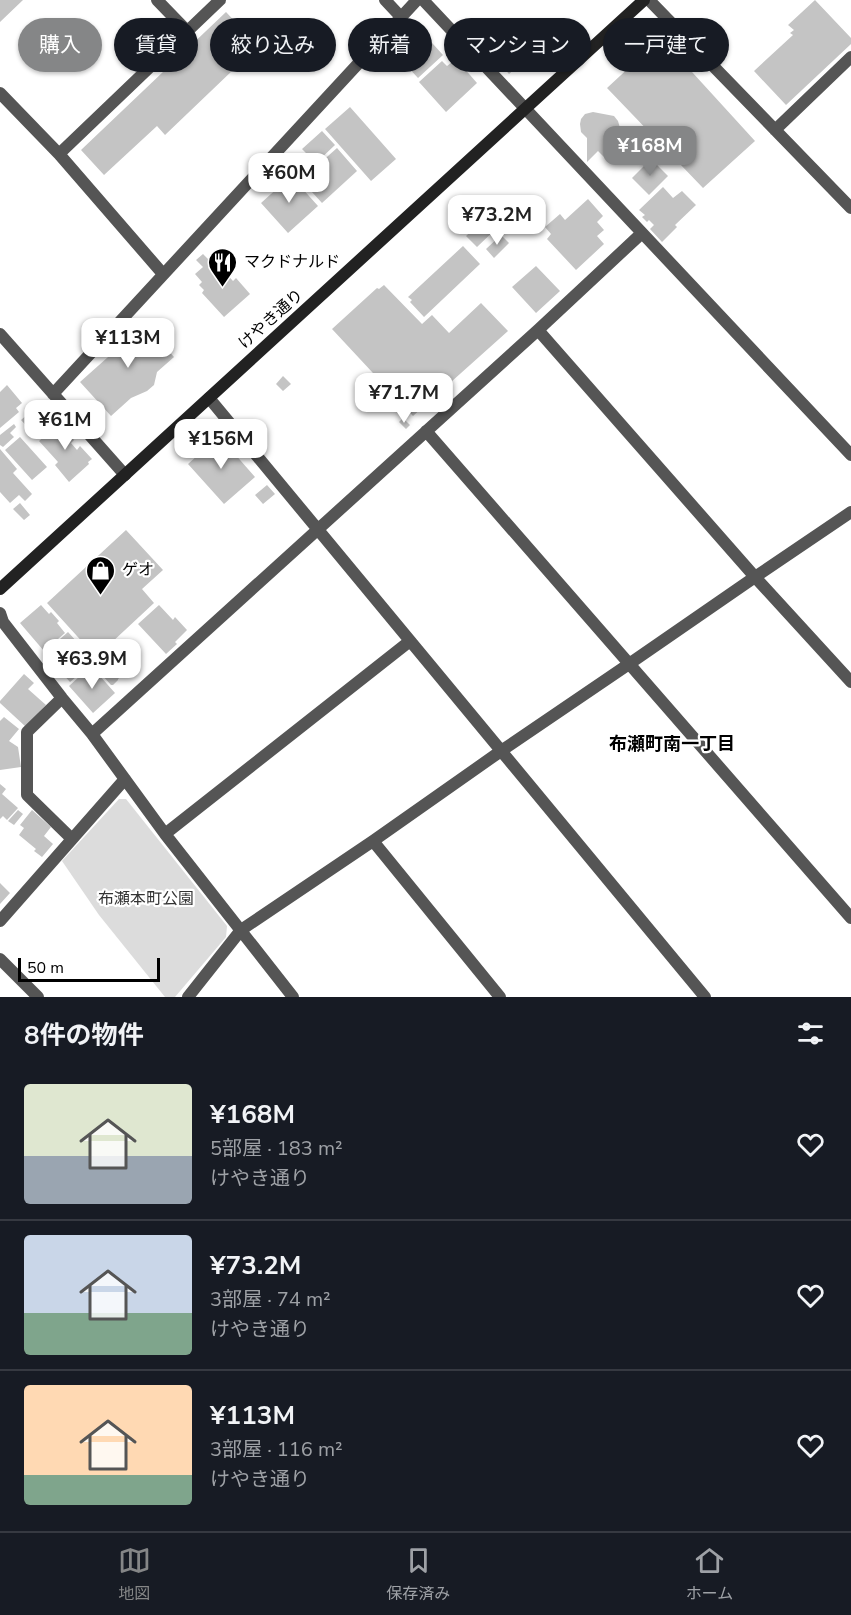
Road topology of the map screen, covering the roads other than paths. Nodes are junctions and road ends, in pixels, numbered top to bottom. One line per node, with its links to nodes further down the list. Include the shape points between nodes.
1 (157, 0): 9 (street)
2 (220, 0): 10 (street)
3 (385, 0): 8 (street)
4 (417, 0): 8 (street)
5 (423, 0): 14 (street)
6 (644, 0): 14 (street, けやき通り)
7 (649, 0): 15 (street)
8 (400, 16): 19 (street)
9 (174, 18)
10 (198, 20)
11 (851, 57): 15 (street)
12 (144, 72): 16 (street)
13 (0, 93): 16 (street)
14 (525, 108): 18 (street); 23 (street, けやき通り)
15 (775, 130): 17 (street)
16 (59, 154): 19 (street)
17 (851, 208)
18 (642, 233): 20 (street); 25 (street)
19 (162, 274): 22 (street)
20 (538, 330): 24 (street); 29 (street)
21 (0, 334): 22 (street)
22 (53, 394): 26 (street)
23 (209, 398): 26 (street, けやき通り); 28 (street)
24 (426, 431): 28 (street); 33 (street)
25 (851, 455)
26 (125, 475): 30 (street, けやき通り)
27 (851, 512): 29 (street)
28 (318, 529): 32 (street); 36 (street)
29 (755, 577): 33 (street); 34 (street)
30 (0, 590)
31 (0, 613): 35 (street)
32 (410, 641): 37 (street); 39 (street)
33 (629, 664): 37 (street); 42 (street)
34 (851, 682)
35 (62, 698): 36 (street); 40 (street, via 27,732 27,795)
36 (92, 734): 38 (street)
37 (501, 751): 41 (street); 50 (street)
38 (125, 779): 39 (street); 40 (street)
39 (165, 834): 44 (street)
40 (72, 839): 43 (street)
41 (373, 842): 44 (street); 49 (street)
42 (851, 918)
43 (0, 921)
44 (241, 930): 47 (street); 48 (street)
45 (0, 959): 46 (street)
46 (38, 997)
47 (188, 997)
48 (293, 997)
49 (500, 997)
50 (705, 997)

